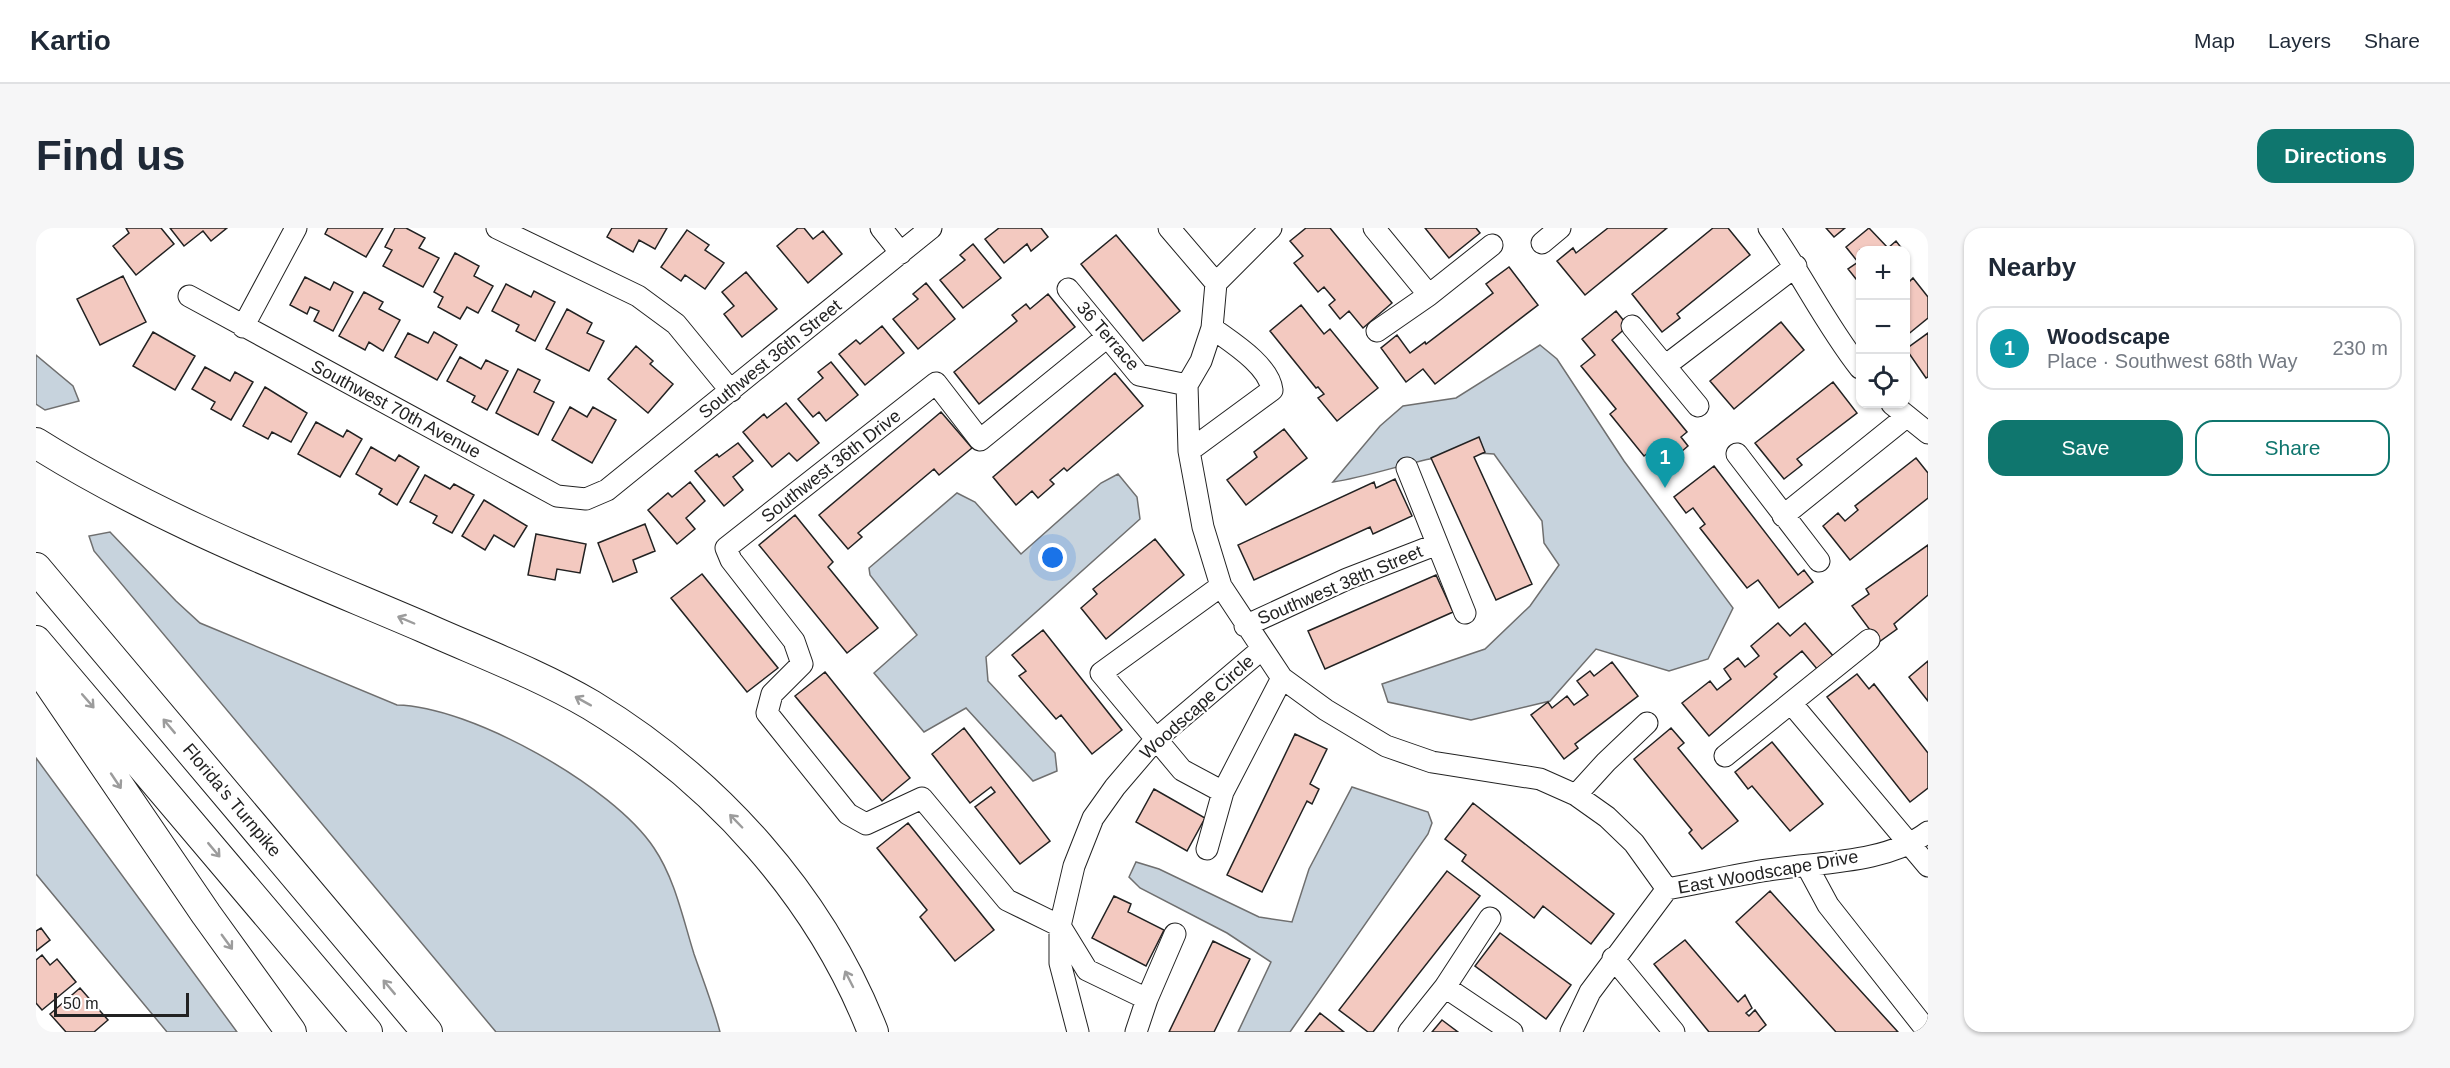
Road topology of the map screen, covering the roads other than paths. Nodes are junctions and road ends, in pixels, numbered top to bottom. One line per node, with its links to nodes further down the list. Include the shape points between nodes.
1 (296, 228): 19 (street)
2 (498, 228): 26 (street, via 638,296 676,324)
3 (881, 228): 12 (street)
4 (931, 228): 12 (street, Southwest 36th Street)
5 (1169, 228): 14 (street)
6 (1271, 228): 14 (street)
7 (1374, 228): 16 (street)
8 (1560, 228): 10 (street)
9 (1769, 228): 13 (street)
10 (1542, 243)
11 (1491, 244): 16 (street)
12 (901, 254): 26 (street, Southwest 36th Street)
13 (1796, 266): 23 (street); 24 (street)
14 (1216, 283): 20 (street)
15 (1068, 289): 22 (street, 36 Terrace)
16 (1429, 295): 21 (street)
17 (189, 296): 19 (street, Southwest 70th Avenue)
18 (1632, 326): 24 (street)
19 (243, 327): 34 (street, Southwest 70th Avenue, via 557,496 586,500)
20 (1212, 328): 25 (street, via 1201,361); 31 (street, via 1255,360 1272,390)
21 (1377, 331)
22 (1107, 337): 25 (street, 36 Terrace, via 1139,375); 59 (street, Southwest 36th Drive, via 980,440 936,383 726,548 731,560 794,641 802,664 772,694 767,713 848,814 866,824 922,798 1007,900)
23 (1856, 363)
24 (1665, 366): 27 (street)
25 (1187, 385): 31 (street)
26 (730, 391): 34 (street, Southwest 36th Street)
27 (1698, 406)
28 (1899, 410): 29 (street); 35 (street)
29 (1928, 433)
30 (36, 443): 67 (highway, one-way to 30, via 831,946 778,870 726,811 650,745 559,688 158,511)
31 (1189, 451): 39 (street, via 1203,527)
32 (1737, 454): 35 (street)
33 (1407, 468): 36 (street)
34 (607, 490)
35 (1783, 516): 37 (street)
36 (1435, 545): 40 (street); 41 (street, Southwest 38th Street, via 1347,579)
37 (1818, 561)
38 (36, 568): 66 (highway, Florida's Turnpike, one-way to 38)
39 (1221, 586): 41 (street); 49 (street, via 1101,673)
40 (1465, 613)
41 (1245, 626): 44 (street)
42 (1869, 640): 47 (street)
43 (36, 641): 65 (highway, one-way to 65)
44 (1262, 650): 46 (street); 49 (street, Woodscape Circle)
45 (36, 663): 64 (highway, one-way to 64)
46 (1282, 678): 51 (street); 52 (street, via 1386,746 1432,762 1540,779)
47 (1791, 703): 50 (street); 53 (street)
48 (1647, 723): 52 (street)
49 (1156, 739): 51 (street, via 1182,770); 59 (street, Woodscape Circle, via 1093,818 1074,866)
50 (1725, 756)
51 (1223, 792): 54 (street)
52 (1576, 795): 57 (street, via 1634,843)
53 (1920, 838): 55 (street, East Woodscape Drive, via 1857,858); 56 (street)
54 (1207, 849)
55 (1807, 866): 57 (street, East Woodscape Drive); 74 (street, via 1828,905)
56 (1928, 866)
57 (1667, 890): 61 (street, East Woodscape Drive)
58 (1490, 918): 62 (street)
59 (1060, 926): 63 (street, via 1087,970); 68 (street, Woodscape Circle, via 1060,963)
60 (1175, 934): 63 (street)
61 (1613, 958): 72 (street, East Woodscape Drive, via 1586,999); 73 (street)
62 (1445, 987): 70 (street); 71 (street)
63 (1147, 999): 69 (street)
64 (291, 1032)
65 (367, 1032)
66 (427, 1032)
67 (873, 1032)
68 (1078, 1032)
69 (1136, 1032)
70 (1409, 1032)
71 (1512, 1032)
72 (1571, 1032)
73 (1674, 1032)
74 (1928, 1032)

